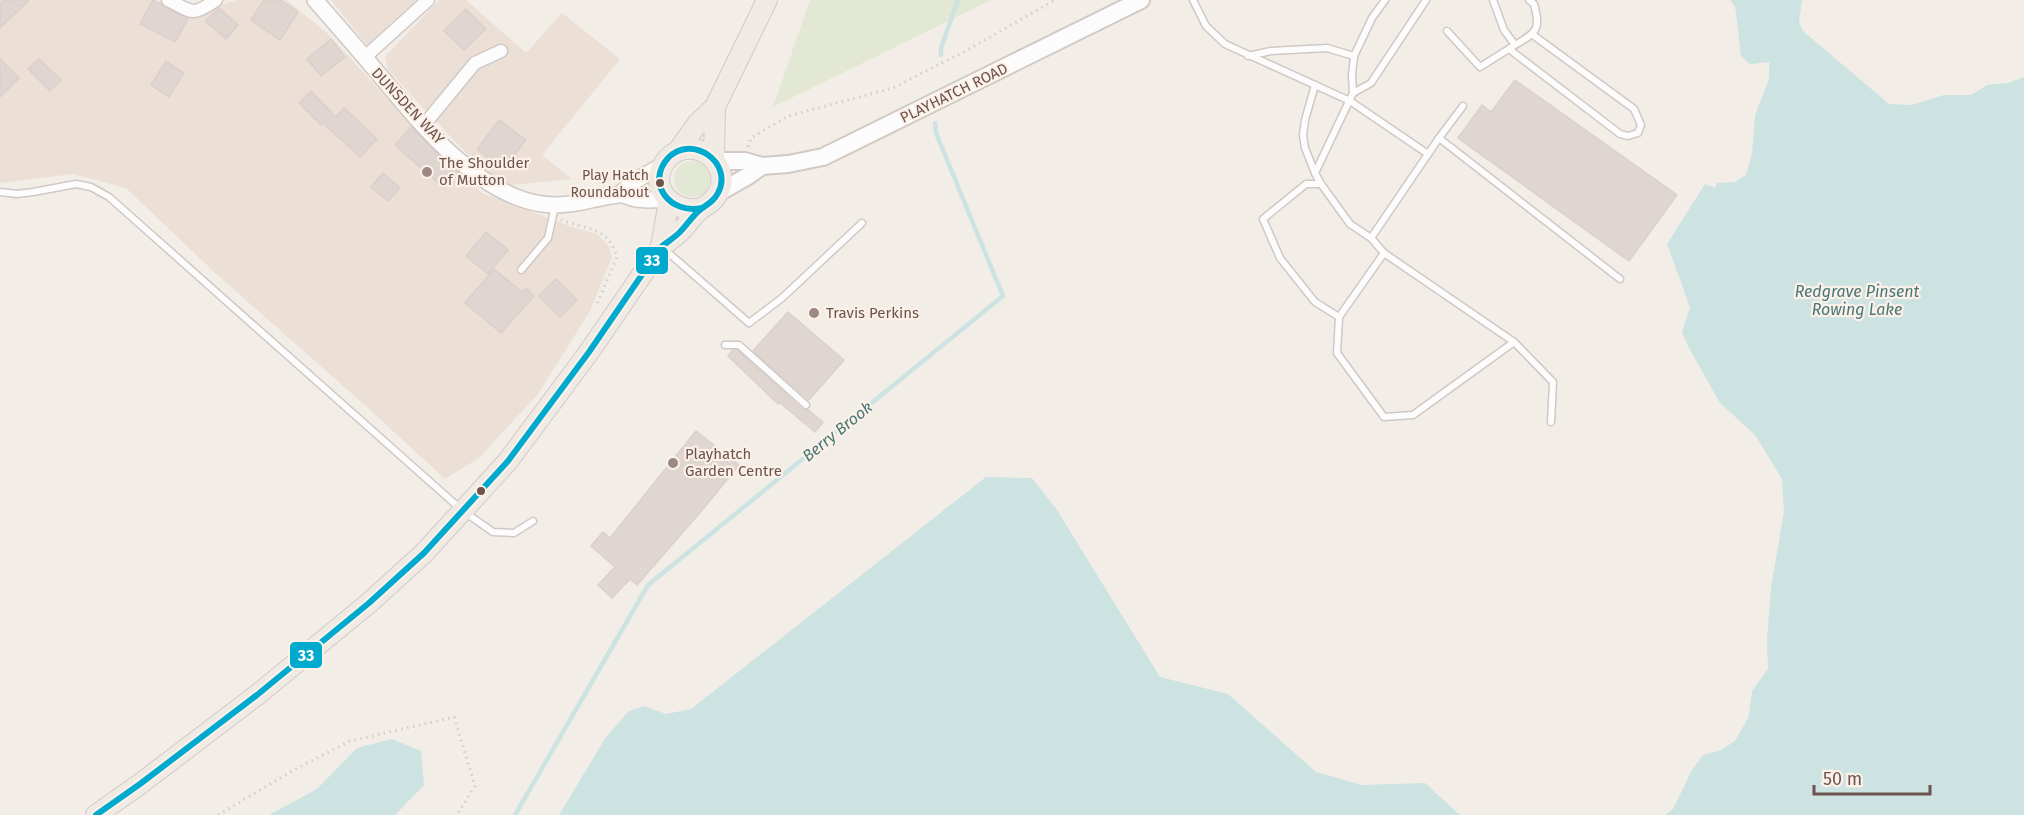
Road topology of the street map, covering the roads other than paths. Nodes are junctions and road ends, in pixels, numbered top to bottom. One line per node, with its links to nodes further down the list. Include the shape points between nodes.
1 (168, 0): 2 (street, via 198,11)
2 (216, 0)
3 (315, 0): 18 (street, DUNSDEN WAY)
4 (428, 0): 18 (street)
5 (767, 0): 22 (main road)
6 (1141, 0): 29 (main road, PLAYHATCH ROAD, via 823,157)
7 (1193, 0): 16 (lane, via 1206,26 1225,44)
8 (1385, 0): 17 (lane)
9 (1426, 0): 20 (lane, via 1371,83)
10 (1493, 0): 14 (lane)
11 (1529, 0): 13 (lane, via 1534,4 1538,21)
12 (1448, 31): 14 (lane, via 1480,67)
13 (1533, 35): 14 (lane); 14 (lane, via 1634,109 1641,125 1638,133 1620,134)
14 (1512, 47)
15 (501, 51): 24 (street, via 476,63)
16 (1247, 56): 17 (lane, via 1327,48); 19 (lane)
17 (1354, 56): 20 (lane)
18 (364, 57): 24 (street, DUNSDEN WAY)
19 (1315, 85): 21 (lane); 30 (lane, via 1303,135)
20 (1353, 93): 21 (lane)
21 (1350, 100): 26 (lane); 30 (lane)
22 (715, 106): 27 (main road); 28 (main road)
23 (1463, 106): 25 (lane)
24 (423, 126): 37 (street, DUNSDEN WAY, via 493,185)
25 (1439, 138): 26 (lane); 43 (lane)
26 (1428, 154): 39 (lane)
27 (670, 158): 28 (main road, via 693,148); 34 (street, DUNSDEN WAY); 35 (main road, via 660,179)
28 (715, 160): 29 (main road, PLAYHATCH ROAD); 33 (main road, via 722,176)
29 (762, 166): 33 (main road, PLAYHATCH ROAD)
30 (1315, 173): 31 (lane)
31 (1321, 184): 39 (lane, via 1350,224); 44 (lane, via 1306,184 1263,219 1280,258 1315,302)
32 (0, 192): 49 (lane, via 16,194 76,184 110,197)
33 (718, 193): 36 (main road)
34 (620, 194): 35 (street, DUNSDEN WAY); 37 (street, DUNSDEN WAY)
35 (668, 200): 36 (main road, via 684,209); 40 (main road)
36 (702, 208): 40 (main road, via 678,235)
37 (554, 212): 42 (lane, via 548,238)
38 (862, 223): 40 (lane, via 782,298 748,323)
39 (1371, 238): 41 (lane)
40 (661, 246): 49 (main road, via 508,461)
41 (1384, 253): 44 (lane); 45 (lane)
42 (521, 270)
43 (1620, 279)
44 (1339, 317): 45 (lane, via 1336,353 1384,417 1413,415)
45 (1514, 342): 48 (lane, via 1553,382)
46 (725, 345): 47 (lane, via 739,345)
47 (806, 405)
48 (1551, 422)
49 (463, 510): 50 (lane, via 493,532 514,533); 51 (main road, via 424,553 369,603 256,695)
50 (533, 521)
51 (96, 815)

